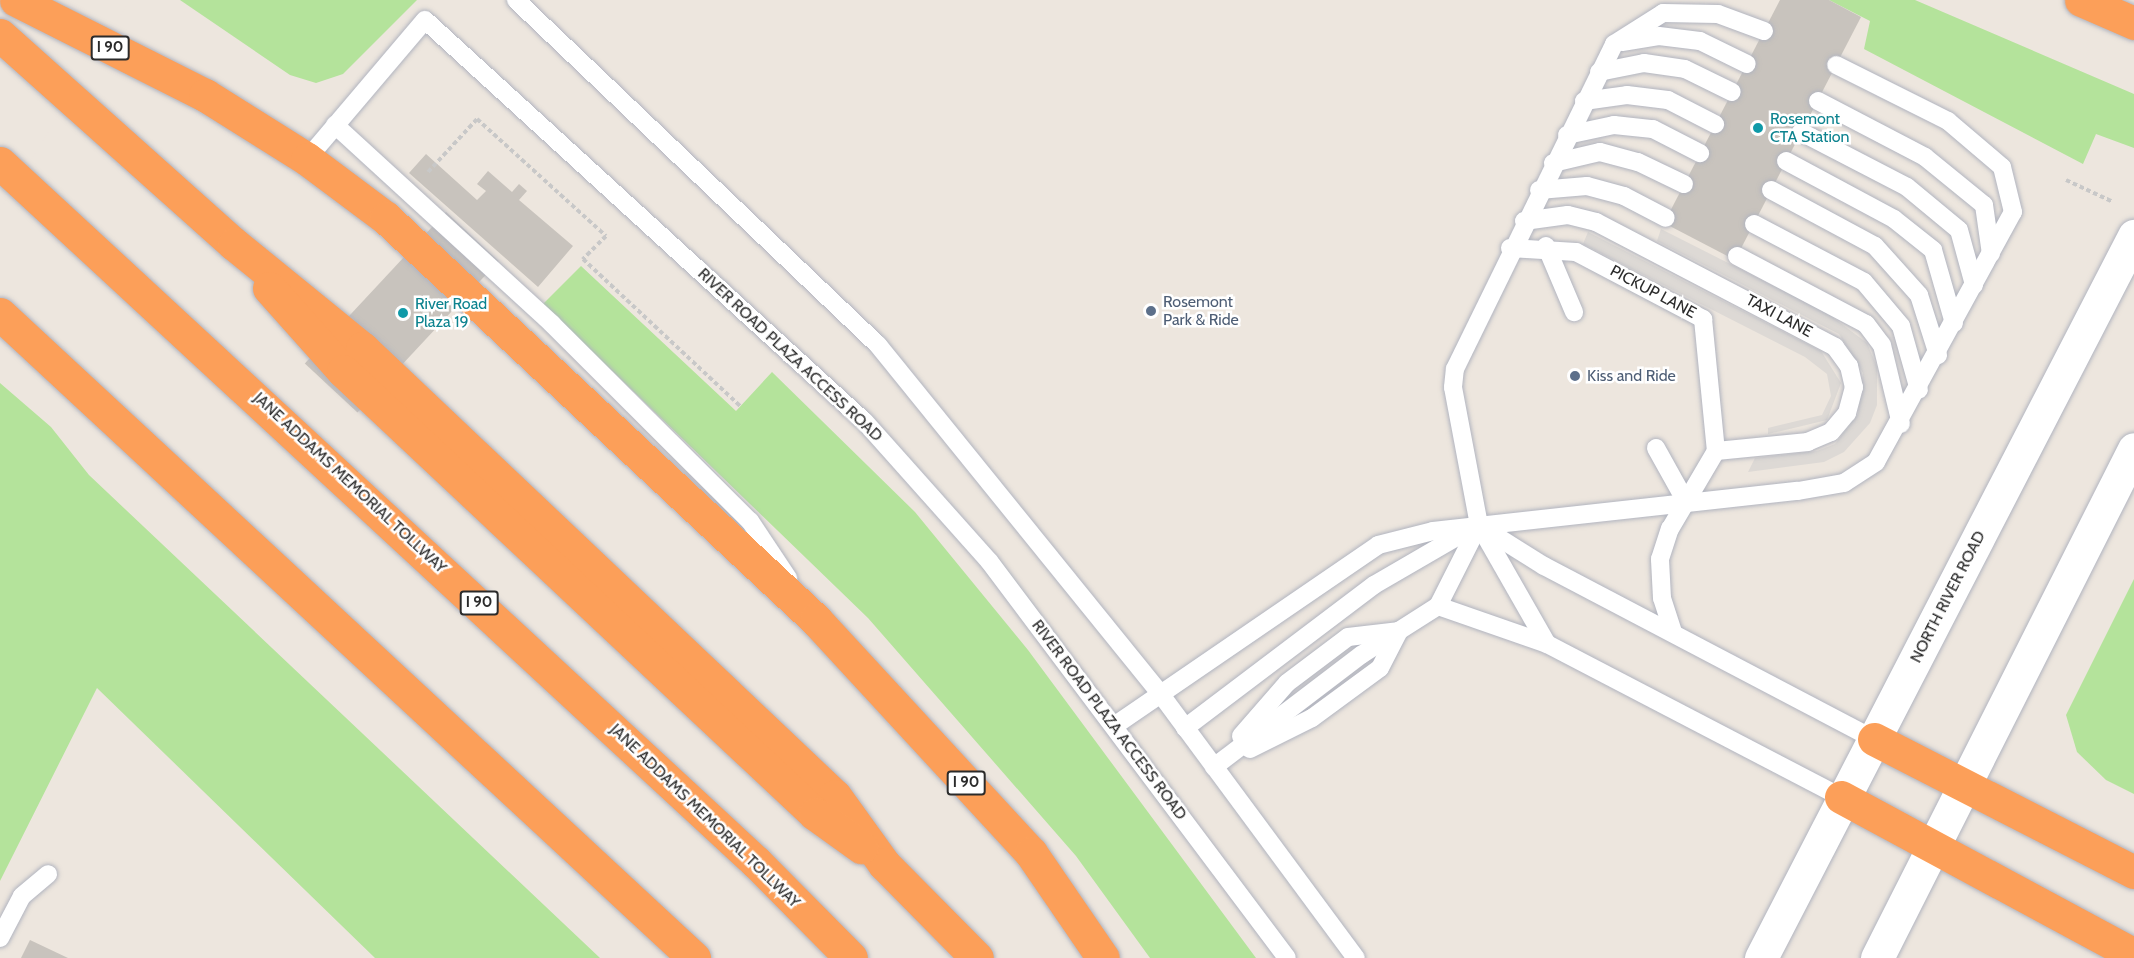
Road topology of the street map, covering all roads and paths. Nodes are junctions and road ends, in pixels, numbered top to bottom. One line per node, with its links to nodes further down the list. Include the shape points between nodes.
1 (16, 0): 19 (highway, I 90, via 205,95)
2 (516, 0): 55 (lane, via 878,345)
3 (2081, 0): 4 (highway)
4 (2134, 23)
5 (1764, 31): 7 (lane, via 1718,14 1663,13)
6 (0, 35): 69 (highway, via 234,244 362,348 826,788 884,864)
7 (1614, 44): 8 (lane, via 1659,36 1700,41); 10 (lane)
8 (1747, 64)
9 (1836, 65): 35 (lane, via 1948,121 2002,167 2013,212)
10 (1599, 72): 11 (lane, via 1644,63 1685,69); 12 (lane)
11 (1732, 92)
12 (1584, 101): 14 (lane, via 1627,95 1668,100); 17 (lane)
13 (1818, 101): 35 (lane, via 1925,157 1984,205)
14 (1716, 124)
15 (335, 125): 19 (lane); 27 (lane); 56 (lane, RIVER ROAD PLAZA ACCESS ROAD, via 425,20 865,422 989,561)
16 (1801, 132): 37 (lane, via 1907,187 1959,230)
17 (1567, 135): 18 (lane, via 1614,125 1653,129); 21 (lane)
18 (1700, 153)
19 (307, 159): 51 (highway, I 90, via 386,218)
20 (1786, 161): 40 (lane, via 1894,219 1933,250)
21 (1553, 163): 24 (lane, via 1600,152 1638,162); 25 (lane)
22 (0, 164): 68 (highway, JANE ADDAMS MEMORIAL TOLLWAY / I 90, via 102,254 756,862)
23 (2066, 180): 28 (path)
24 (1684, 184)
25 (1539, 190): 29 (lane, via 1587,186 1624,196); 30 (lane)
26 (1771, 190): 41 (lane, via 1875,246 1919,295)
27 (410, 193): 43 (path, via 477,119 606,236 583,259); 51 (lane, via 552,324 750,521)
28 (2111, 201)
29 (1666, 218)
30 (1524, 221): 34 (lane); 47 (lane, TAXI LANE, via 1568,215 1596,222 1835,347 1849,366 1854,387 1847,413 1831,432 1808,442)
31 (1754, 224): 42 (lane, via 1864,282 1901,326)
32 (2134, 236): 58 (main road, NORTH RIVER ROAD)
33 (1546, 246): 34 (lane); 38 (lane); 47 (lane, PICKUP LANE, via 1576,252 1703,319)
34 (1510, 248): 49 (lane, via 1463,348 1453,387)
35 (1991, 254): 37 (lane)
36 (1737, 256): 44 (lane, via 1866,324 1882,345)
37 (1974, 285): 40 (lane)
38 (1574, 312)
39 (0, 314): 67 (highway)
40 (1954, 322): 41 (lane)
41 (1938, 355): 42 (lane)
42 (1919, 390): 44 (lane)
43 (740, 406)
44 (1901, 424): 48 (lane, via 1876,462 1844,483)
45 (1656, 448): 48 (lane)
46 (2134, 449): 60 (main road)
47 (1716, 452): 48 (lane)
48 (1685, 500): 49 (lane); 53 (lane, via 1660,559 1662,598)
49 (1479, 525): 50 (lane); 53 (lane, via 1544,566); 54 (lane); 55 (lane, via 1378,545); 57 (lane, via 1374,585)
50 (1438, 606): 52 (lane); 54 (lane)
51 (816, 620): 70 (highway, I 90, via 1031,853)
52 (1399, 631): 59 (lane, via 1380,668 1312,718); 59 (lane, via 1348,637 1287,683)
53 (1673, 632): 58 (lane)
54 (1547, 644): 61 (lane)
55 (1162, 696): 56 (lane); 57 (lane)
56 (1114, 726): 71 (lane, RIVER ROAD PLAZA ACCESS ROAD)
57 (1185, 728): 59 (lane)
58 (1874, 739): 60 (highway); 61 (main road, NORTH RIVER ROAD)
59 (1214, 766): 72 (lane)
60 (1965, 786): 62 (main road); 63 (highway)
61 (1841, 797): 62 (highway); 73 (main road, NORTH RIVER ROAD)
62 (1934, 846): 66 (highway); 74 (main road)
63 (2134, 872)
64 (48, 874): 65 (lane, via 22,896)
65 (0, 938)
66 (2134, 955)
67 (694, 958)
68 (851, 958)
69 (977, 958)
70 (1102, 958)
71 (1287, 958)
72 (1356, 958)
73 (1761, 958)
74 (1877, 958)

